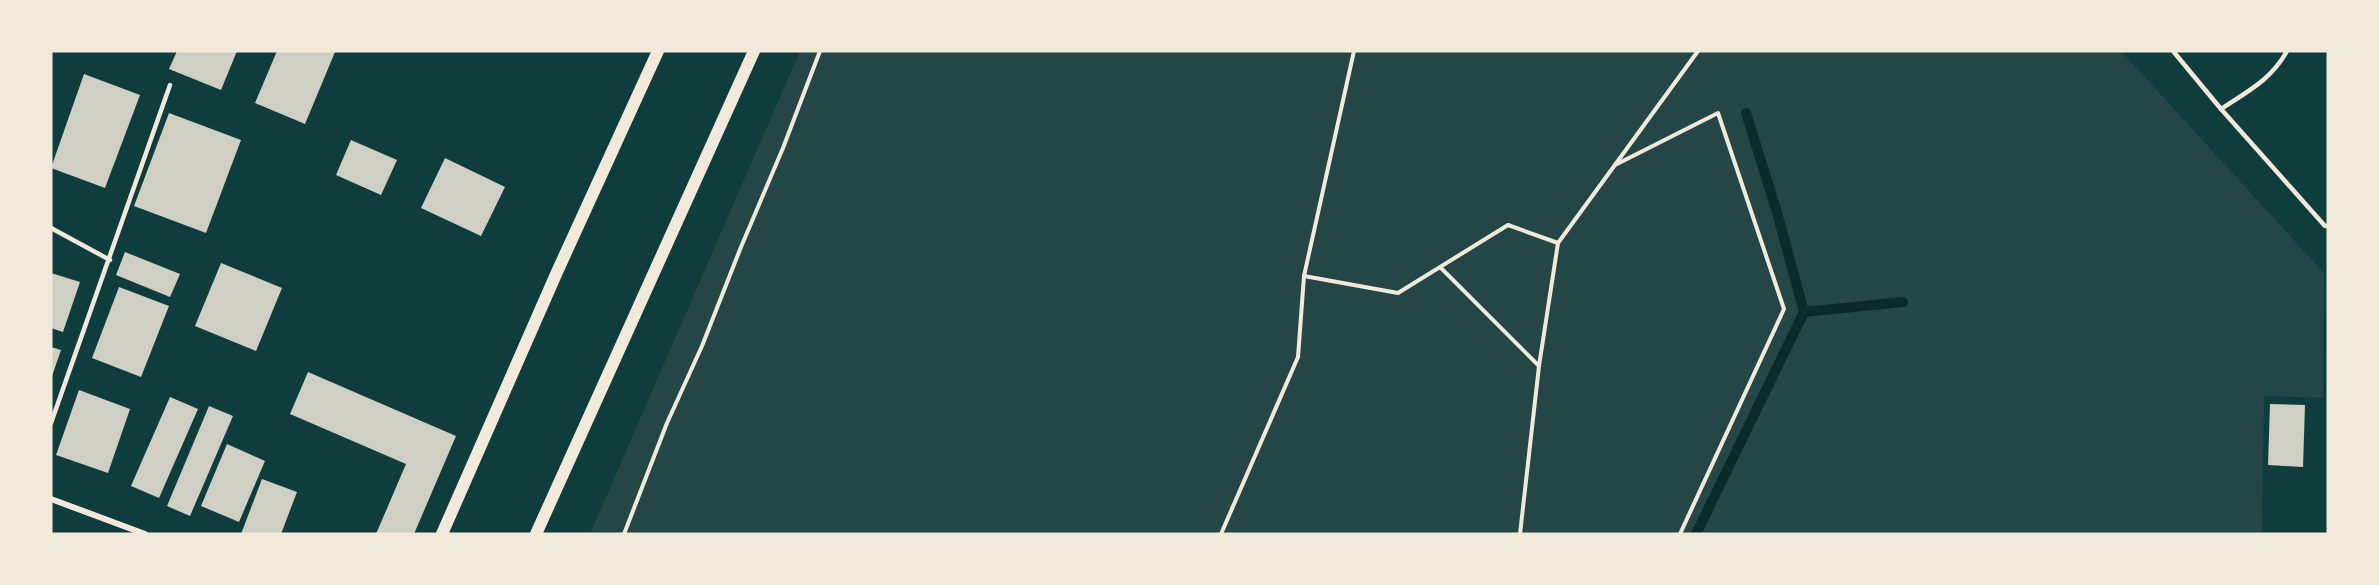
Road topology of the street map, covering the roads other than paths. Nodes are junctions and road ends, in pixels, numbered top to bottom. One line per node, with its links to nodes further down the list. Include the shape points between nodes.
1 (658, 51): 13 (main road)
2 (754, 51): 14 (main road)
3 (2174, 51): 6 (lane)
4 (2288, 51): 6 (lane, via 2278,68 2260,84)
5 (170, 85): 9 (lane)
6 (2221, 109): 7 (lane)
7 (2328, 226)
8 (51, 228): 9 (lane)
9 (110, 260): 10 (lane)
10 (51, 423)
11 (51, 499): 12 (street)
12 (145, 534)
13 (442, 534)
14 (536, 534)

